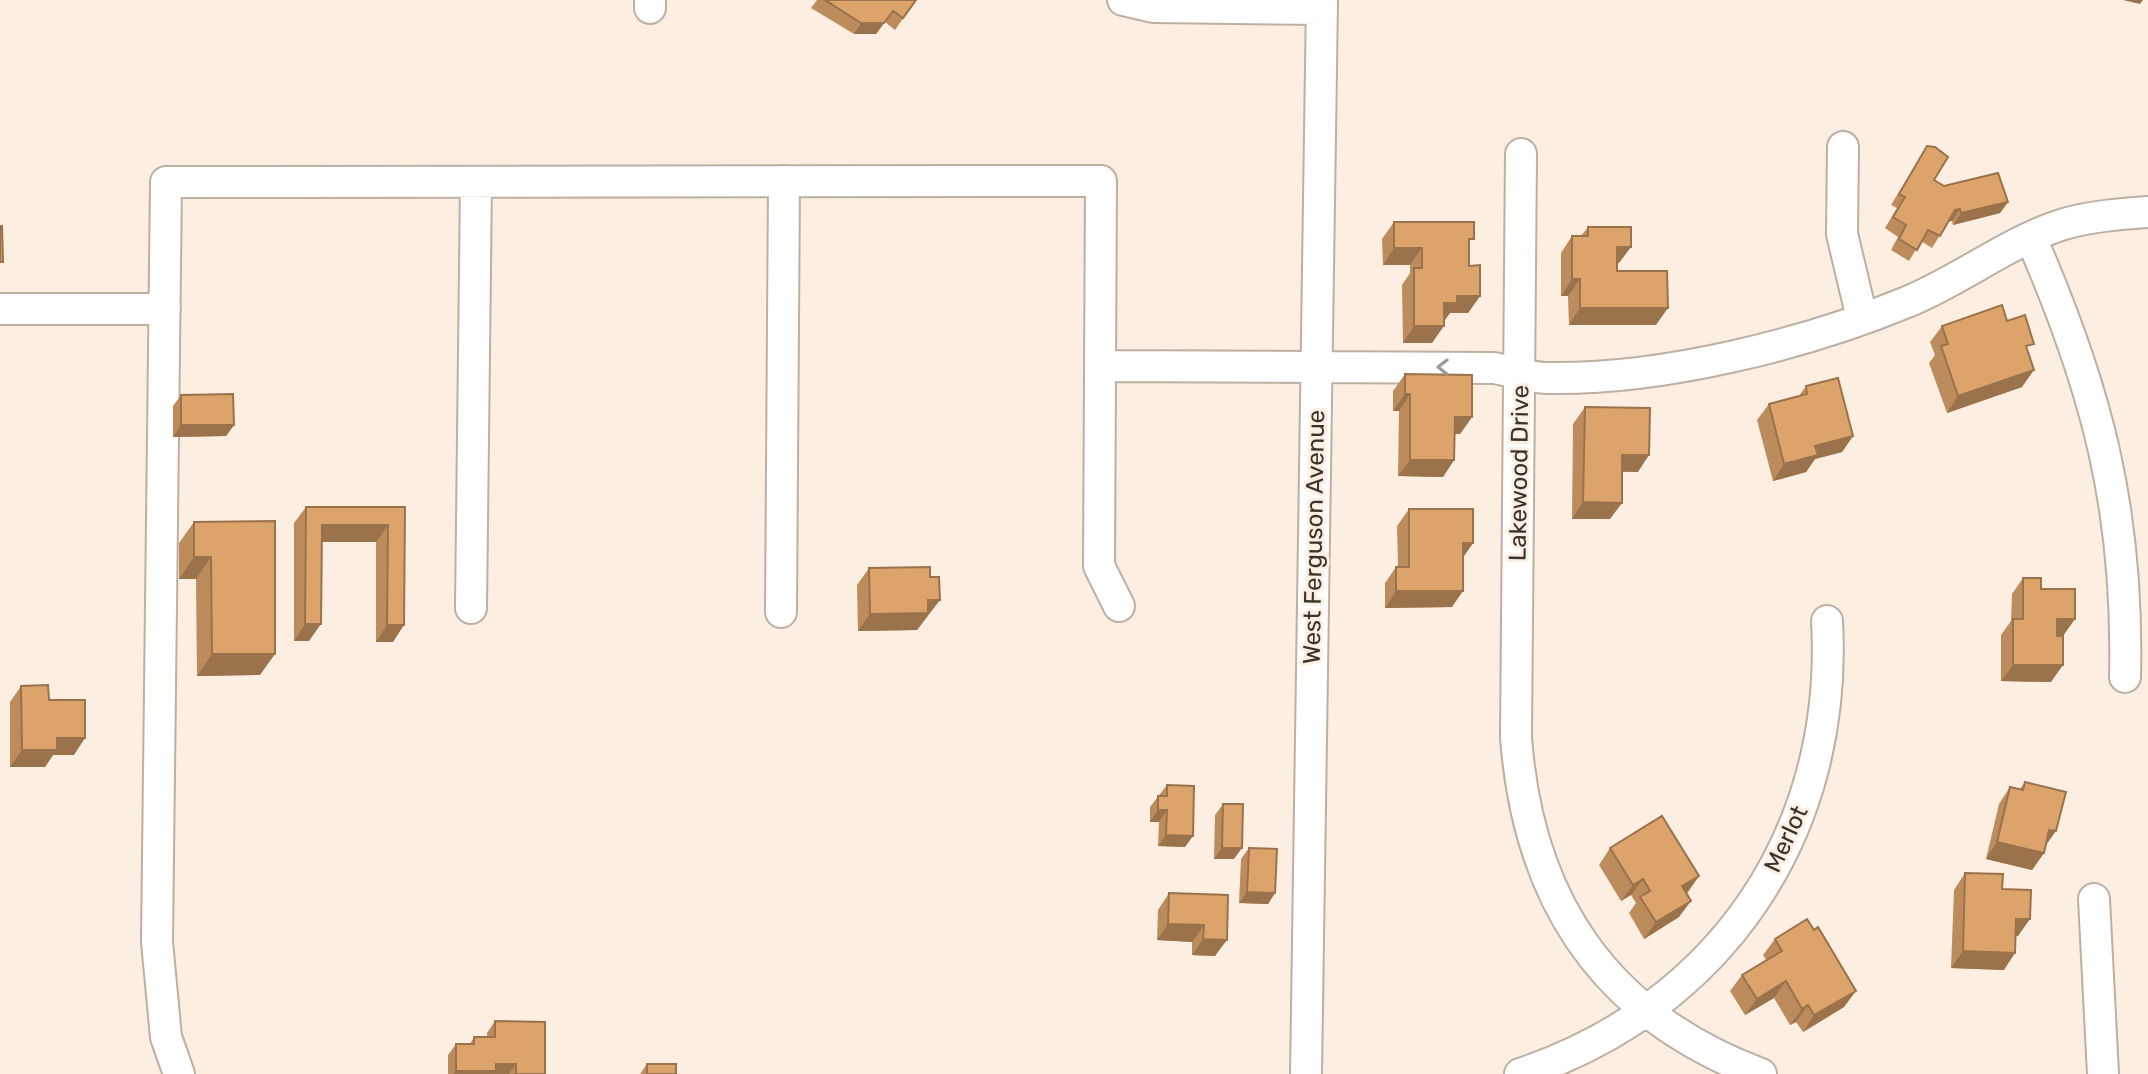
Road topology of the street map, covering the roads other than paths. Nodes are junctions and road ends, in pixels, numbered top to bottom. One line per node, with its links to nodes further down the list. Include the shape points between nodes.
1 (1123, 0): 2 (street, via 1165,8)
2 (1322, 5): 13 (street, West Ferguson Avenue)
3 (1843, 147): 11 (street, via 1842,234)
4 (1521, 154): 14 (street)
5 (784, 181): 6 (street); 12 (street, via 1101,181); 17 (street)
6 (476, 182): 10 (street, via 166,182); 16 (street)
7 (2148, 212): 8 (street, Lakewood Drive, via 2094,217)
8 (2031, 238): 11 (street, Lakewood Drive, via 1950,282); 19 (street, via 2075,342 2104,438 2125,582)
9 (0, 309): 10 (street)
10 (165, 309): 22 (street, via 157,942 166,1037)
11 (1862, 318): 14 (street, Lakewood Drive, via 1743,354 1671,367 1546,378)
12 (1100, 366): 13 (street); 15 (street, via 1099,566)
13 (1317, 367): 14 (street, one-way to 13, via 1494,368); 23 (street, West Ferguson Avenue)
14 (1521, 373): 21 (street, Lakewood Drive, via 1519,784 1544,875 1563,912 1592,956)
15 (1119, 606)
16 (471, 608)
17 (781, 612)
18 (1827, 621): 21 (street, Merlot, via 1829,677 1821,742 1791,836 1747,910 1711,955)
19 (2125, 677)
20 (2094, 899): 26 (street)
21 (1647, 1012): 24 (street, Merlot, via 1575,1053); 25 (street, Lakewood Drive, via 1722,1059)
22 (179, 1074)
23 (1306, 1074)
24 (1520, 1074)
25 (1761, 1074)
26 (2103, 1074)

